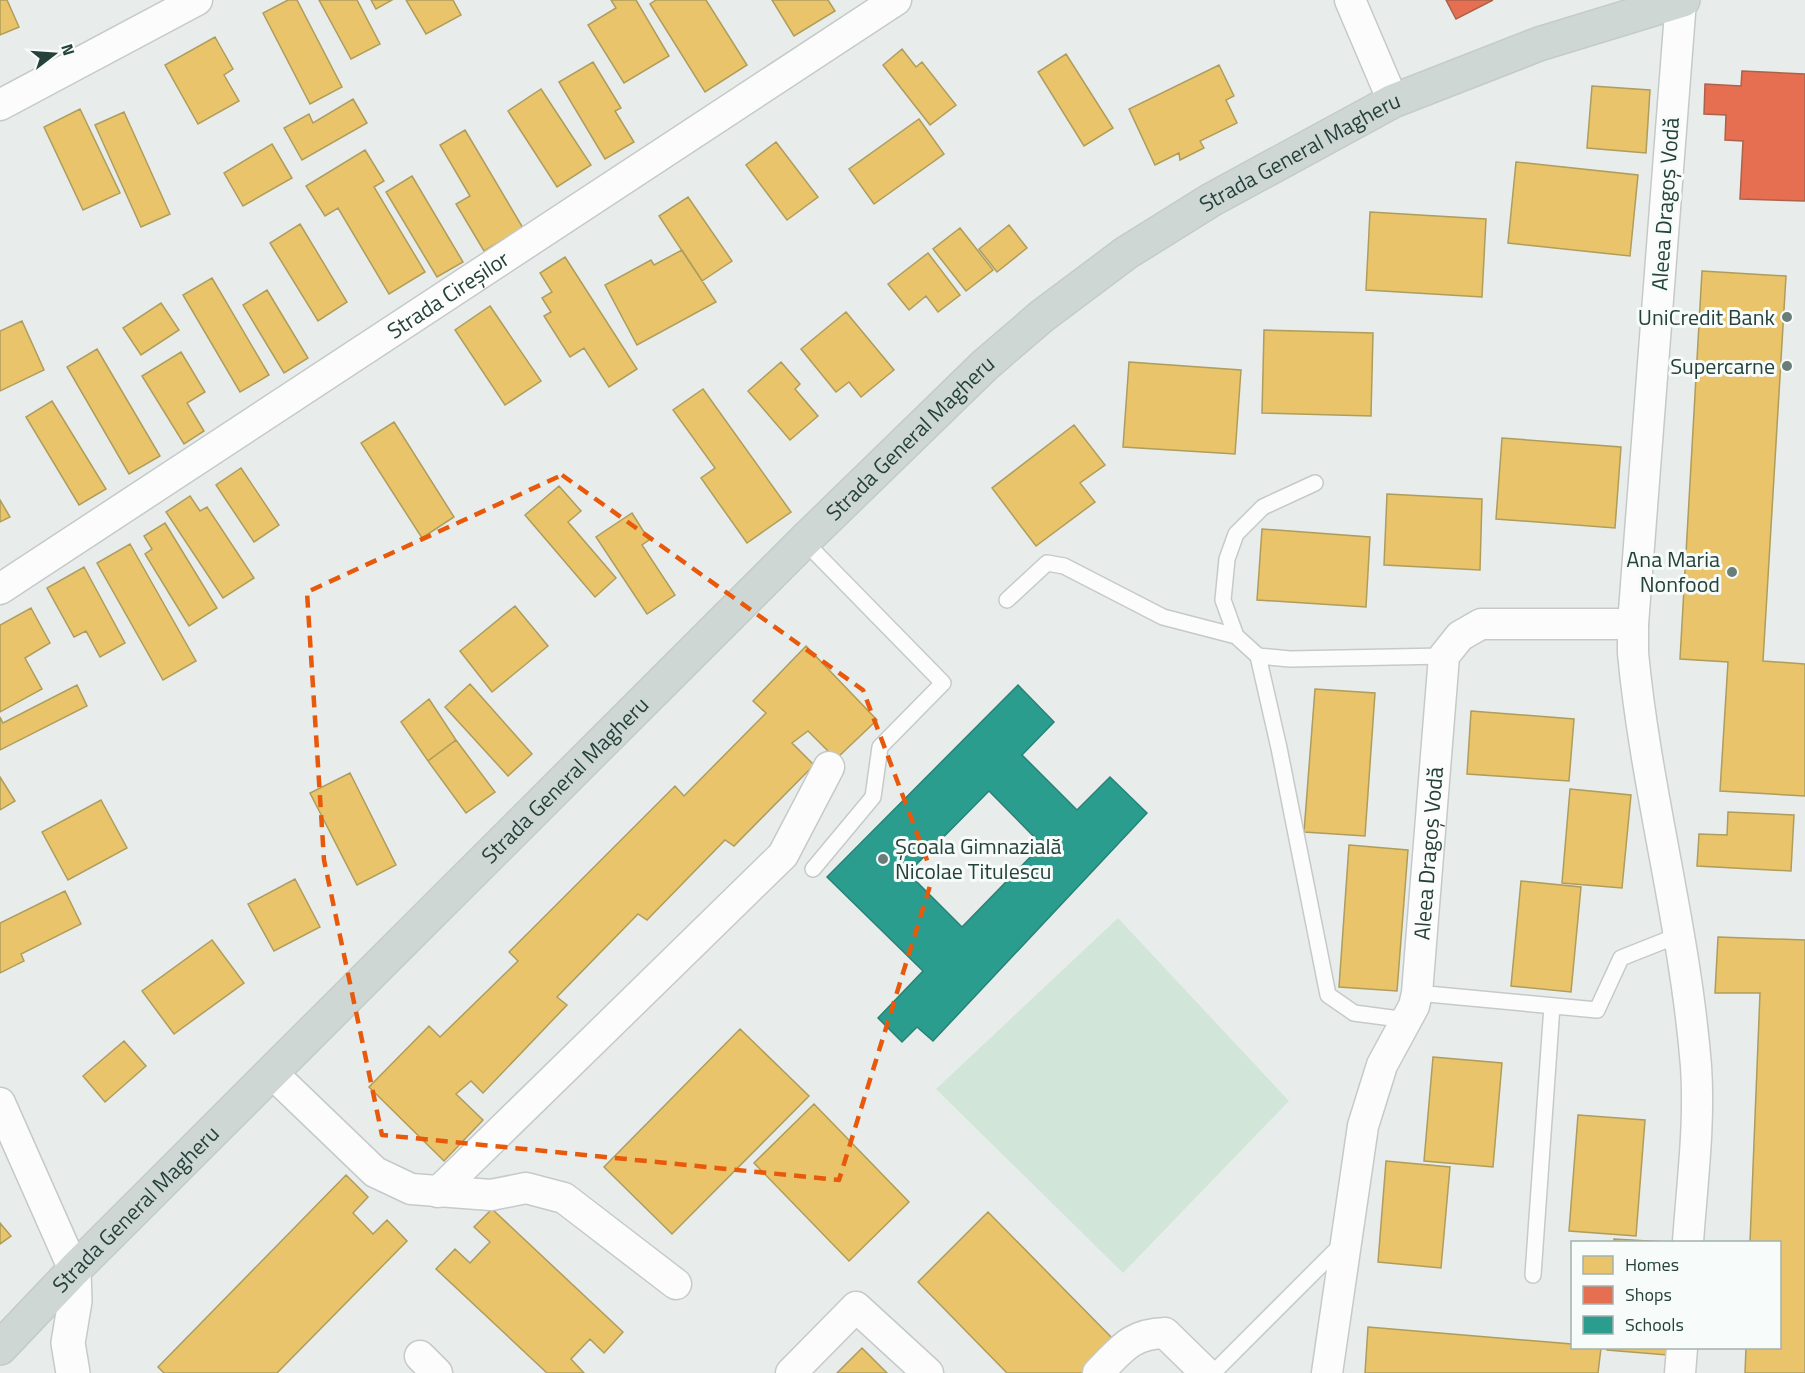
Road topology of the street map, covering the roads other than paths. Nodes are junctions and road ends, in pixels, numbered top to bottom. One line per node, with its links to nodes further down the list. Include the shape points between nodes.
1 (197, 0): 6 (street)
2 (896, 0): 9 (street, Strada Cireșilor)
3 (1350, 0): 5 (street)
4 (1682, 0): 5 (main road, Strada General Magheru, via 1539,44); 11 (street, Aleea Dragoș Vodă)
5 (1393, 101): 8 (main road, Strada General Magheru, via 1211,200 1126,253 985,364)
6 (0, 105)
7 (1315, 483): 12 (lane, via 1263,507 1236,534 1227,559 1223,600)
8 (804, 541): 16 (lane, via 943,683 880,747 873,798); 20 (main road, Strada General Magheru)
9 (0, 589)
10 (1007, 600): 12 (lane, via 1047,563 1064,566 1163,617)
11 (1633, 624): 14 (street, via 1481,624 1460,636); 17 (street, Aleea Dragoș Vodă, via 1635,678)
12 (1236, 636): 13 (lane)
13 (1258, 656): 14 (lane); 18 (lane, via 1328,995 1354,1013)
14 (1444, 656): 18 (street, Aleea Dragoș Vodă)
15 (829, 767): 22 (street, via 783,855)
16 (813, 869)
17 (1678, 935): 19 (lane, via 1621,958 1597,1010); 24 (street, Aleea Dragoș Vodă, via 1696,1066)
18 (1412, 1006): 19 (lane); 23 (street, Aleea Dragoș Vodă, via 1382,1065 1363,1126)
19 (1552, 1006): 26 (lane)
20 (272, 1073): 22 (street, via 375,1172 411,1189); 25 (main road, Strada General Magheru)
21 (0, 1104): 25 (street)
22 (438, 1192): 27 (street, via 491,1195 526,1188 564,1198)
23 (1347, 1240): 35 (lane); 36 (street, Aleea Dragoș Vodă)
24 (1688, 1241)
25 (74, 1270): 28 (main road, Strada General Magheru); 30 (street, via 75,1300 68,1343)
26 (1533, 1275)
27 (676, 1284)
28 (0, 1347)
29 (1682, 1349): 37 (street)
30 (73, 1373)
31 (791, 1373): 32 (street, via 856,1307)
32 (928, 1373)
33 (1098, 1373): 34 (street, via 1146,1334 1165,1333)
34 (1206, 1373)
35 (1213, 1373)
36 (1328, 1373)
37 (1680, 1373)

